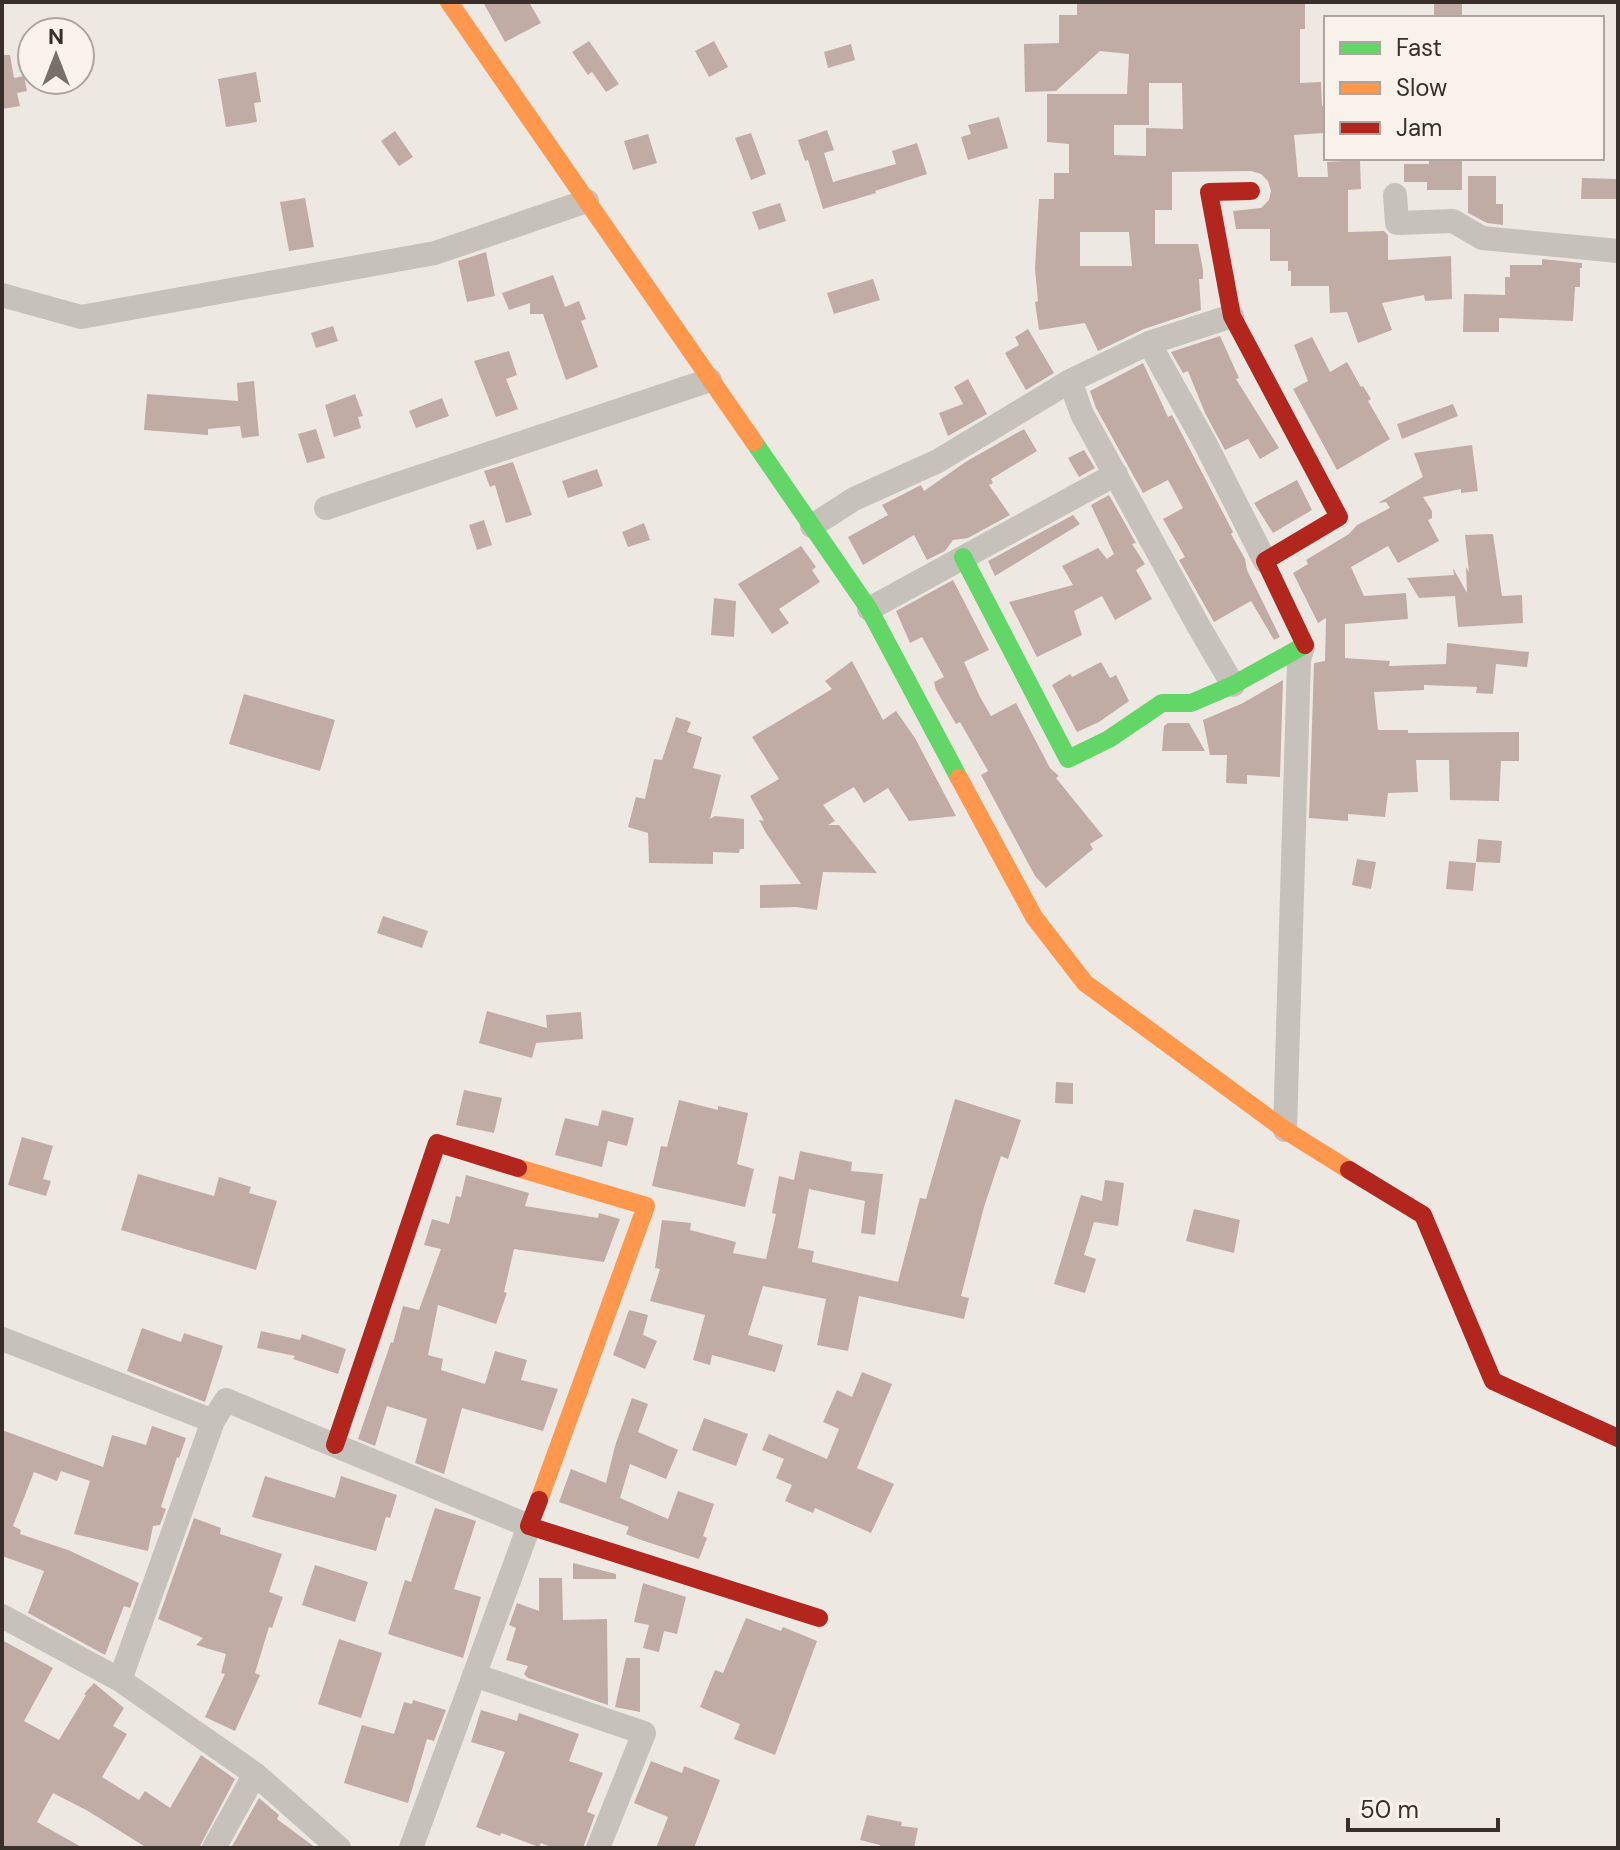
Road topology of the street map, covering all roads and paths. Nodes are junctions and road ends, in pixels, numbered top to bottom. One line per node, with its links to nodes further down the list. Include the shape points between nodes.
1 (449, 2): 4 (street)
2 (1251, 191): 7 (street, via 1209,192)
3 (1395, 195): 5 (street, via 1397,223 1453,221 1482,238)
4 (587, 201): 6 (street, via 435,253 81,317); 9 (street)
5 (1618, 251)
6 (2, 295)
7 (1232, 316): 8 (street); 15 (street, via 1339,517)
8 (1149, 343): 10 (street); 15 (street)
9 (710, 380): 12 (street); 13 (street)
10 (1070, 381): 11 (street); 13 (street, via 938,461 854,499)
11 (1116, 474): 14 (street); 18 (street)
12 (326, 508)
13 (812, 526): 16 (street)
14 (963, 557): 16 (street); 18 (street, via 1068,759 1162,703 1191,703)
15 (1265, 561): 17 (street)
16 (869, 609): 19 (street, via 1034,917 1085,983)
17 (1303, 647): 18 (street); 19 (street)
18 (1233, 685)
19 (1285, 1130): 22 (street, via 1423,1215 1493,1381)
20 (2, 1339): 21 (street)
21 (213, 1421): 23 (street, via 226,1400); 28 (street)
22 (1618, 1438)
23 (335, 1445): 24 (street); 24 (street, via 437,1143 646,1206)
24 (529, 1526): 26 (street); 27 (street)
25 (2, 1616): 28 (street)
26 (819, 1618)
27 (474, 1675): 32 (street); 33 (street, via 644,1733)
28 (120, 1680): 29 (street)
29 (255, 1774): 30 (street); 31 (street)
30 (214, 1848)
31 (339, 1848)
32 (411, 1848)
33 (598, 1848)

